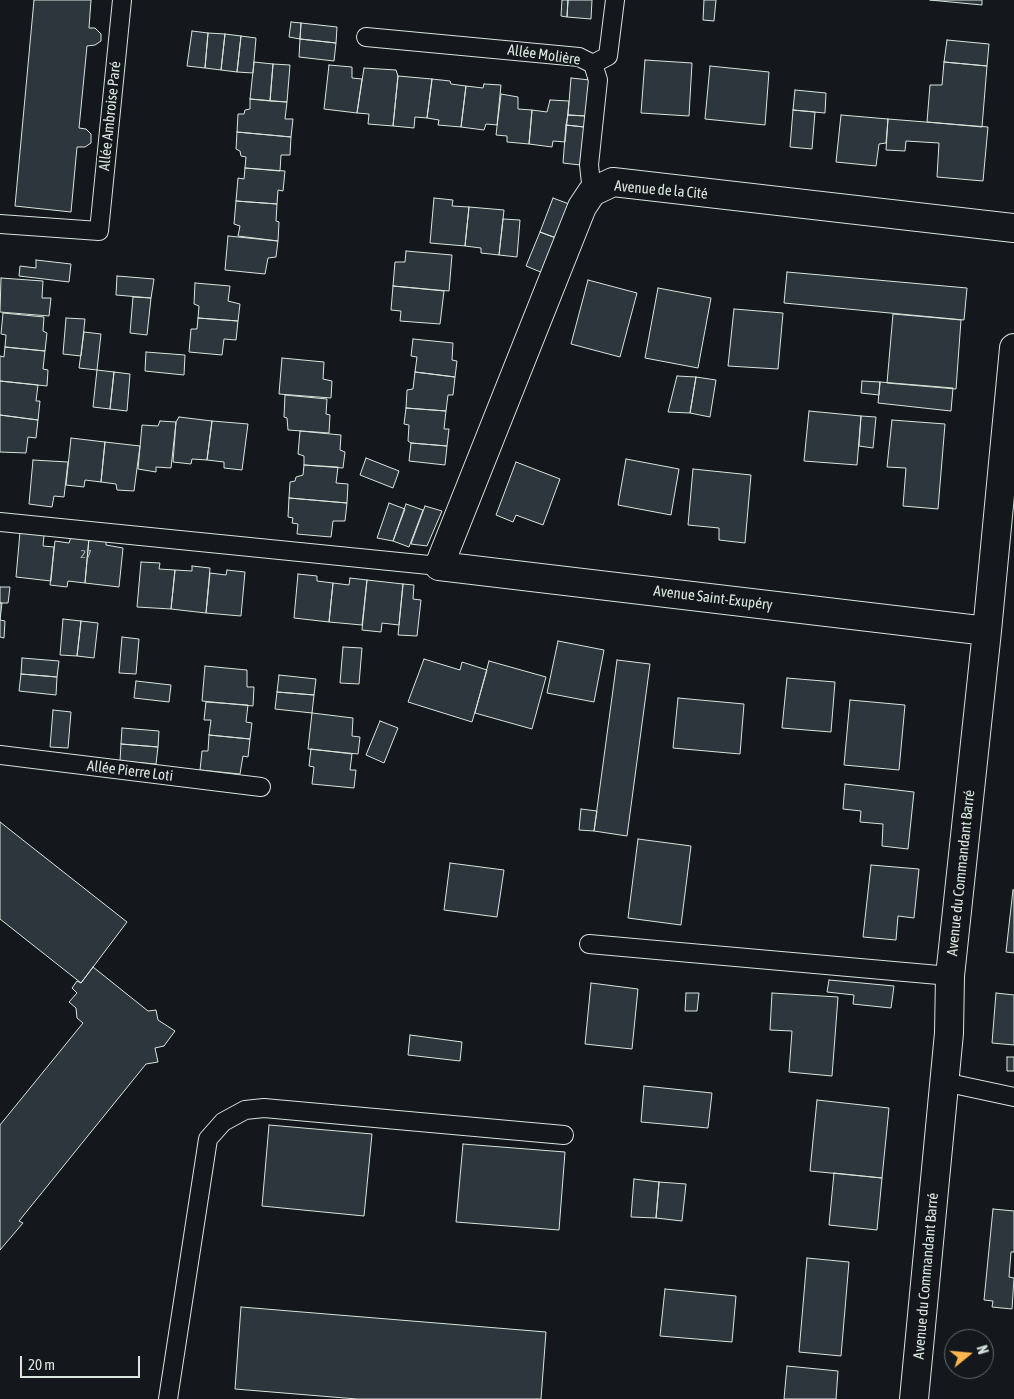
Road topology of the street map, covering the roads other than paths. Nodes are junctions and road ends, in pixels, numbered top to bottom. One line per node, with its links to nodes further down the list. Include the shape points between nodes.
1 (122, 0): 6 (lane, Allée Ambroise Paré, via 99,231)
2 (614, 0): 4 (lane, via 608,56)
3 (366, 37): 4 (lane, Allée Molière, via 579,57)
4 (593, 64): 5 (lane, Allée Molière, via 598,80 589,165)
5 (592, 192): 7 (street, Avenue de la Cité, via 614,182); 10 (street, Avenue de la Cité, via 582,207)
6 (0, 224)
7 (1014, 228)
8 (1014, 348): 11 (street, Avenue du Commandant Barré)
9 (0, 522): 10 (lane)
10 (439, 566): 11 (street, Avenue Saint-Exupéry)
11 (987, 631): 15 (street, Avenue du Commandant Barré)
12 (0, 755): 13 (lane, Allée Pierre Loti)
13 (260, 787)
14 (589, 944): 15 (lane)
15 (950, 976): 16 (street, Avenue du Commandant Barré)
16 (944, 1082): 17 (lane); 20 (street, Avenue du Commandant Barré)
17 (1014, 1097)
18 (564, 1135): 19 (lane, via 264,1108 245,1110 223,1122 208,1139)
19 (168, 1399)
20 (914, 1399)

